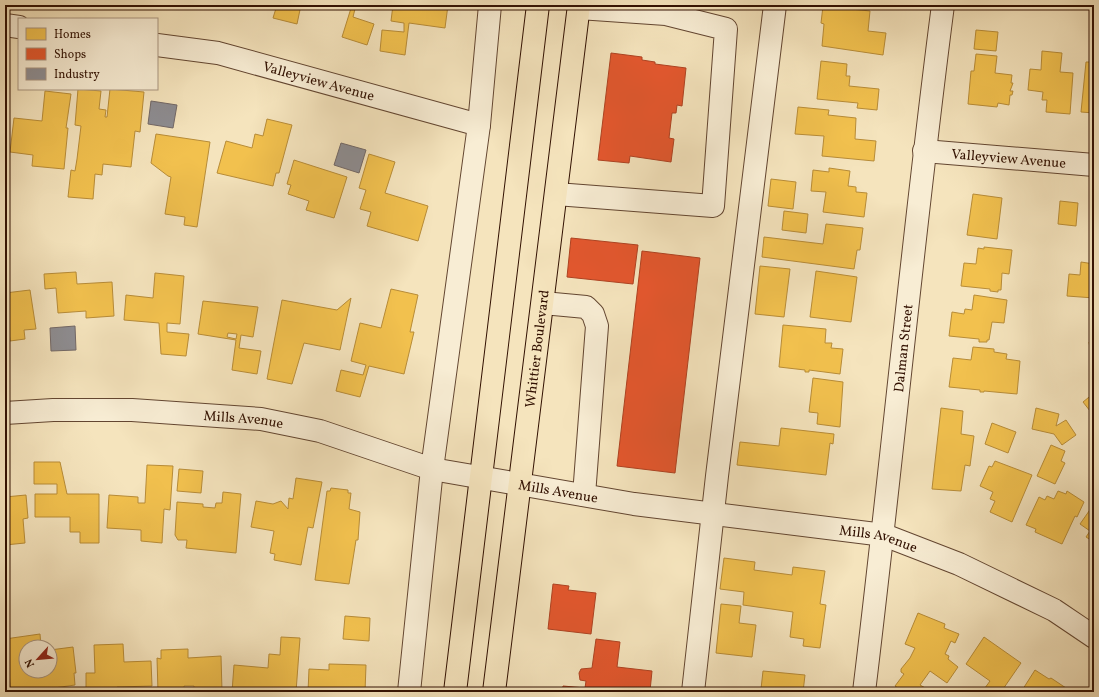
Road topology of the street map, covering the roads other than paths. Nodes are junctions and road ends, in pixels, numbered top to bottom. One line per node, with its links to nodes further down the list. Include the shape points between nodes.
1 (490, 5): 9 (street)
2 (538, 5): 16 (main road)
3 (775, 5): 19 (street)
4 (943, 5): 10 (street, Dalman Street)
5 (579, 7): 12 (main road, Whittier Boulevard); 12 (street, via 666,14 726,29 712,206)
6 (5, 24): 7 (street)
7 (18, 27)
8 (158, 46): 9 (street, Valleyview Avenue, via 218,53)
9 (479, 125): 15 (street)
10 (924, 151): 11 (street, Valleyview Avenue); 20 (street, Dalman Street)
11 (1094, 165)
12 (556, 194): 13 (main road, Whittier Boulevard)
13 (543, 303): 17 (main road, Whittier Boulevard); 18 (street, via 586,307 593,314 597,326)
14 (5, 414): 15 (street, Mills Avenue, via 54,410 132,410 261,419 320,431)
15 (432, 469): 16 (street, Mills Avenue); 22 (street)
16 (480, 477): 17 (street, Mills Avenue); 23 (main road)
17 (520, 483): 18 (street, Mills Avenue); 24 (main road, Whittier Boulevard)
18 (584, 494): 19 (street, Mills Avenue, via 634,504)
19 (712, 514): 20 (street, Mills Avenue); 25 (street)
20 (884, 536): 21 (street, Mills Avenue, via 959,564 1054,610); 26 (street, Dalman Street)
21 (1094, 637)
22 (409, 692)
23 (455, 692)
24 (494, 692)
25 (693, 692)
26 (864, 692)

